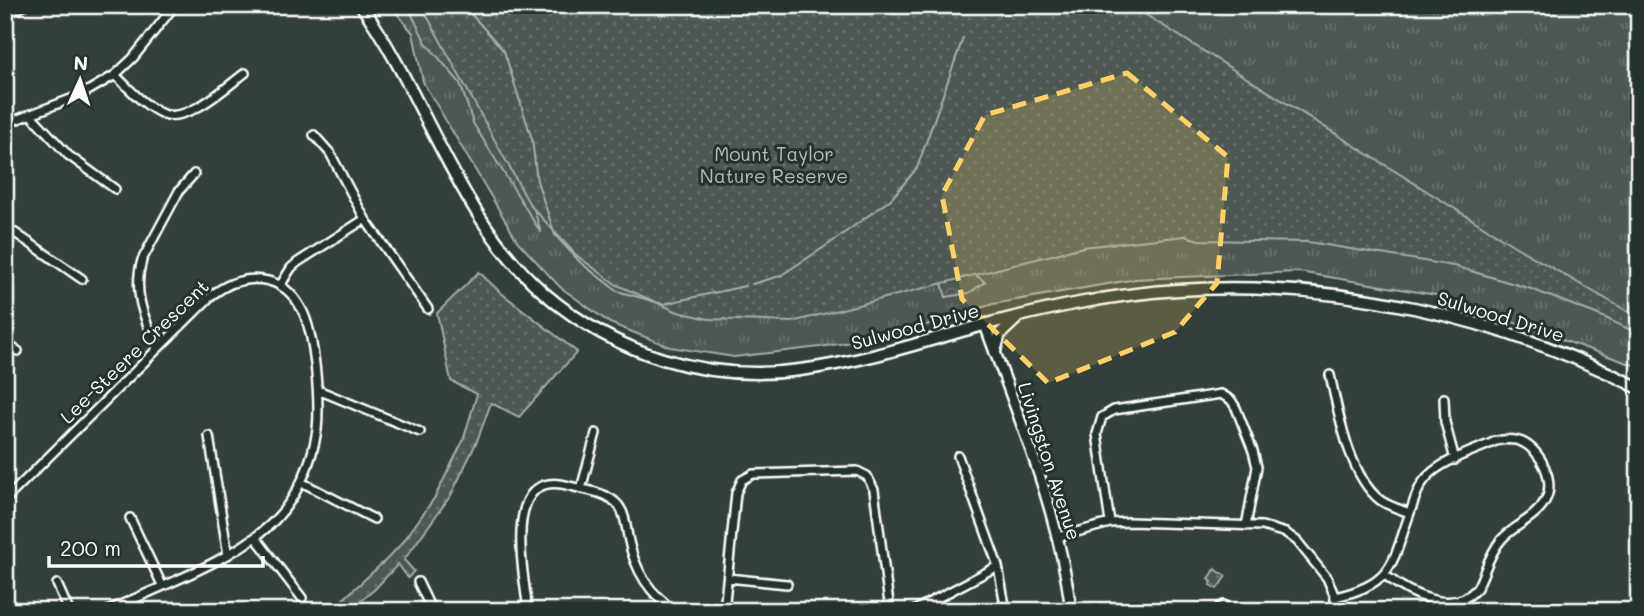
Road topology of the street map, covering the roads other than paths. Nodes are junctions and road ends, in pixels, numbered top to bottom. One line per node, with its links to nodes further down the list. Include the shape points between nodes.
1 (23, 5): 4 (street)
2 (175, 5): 6 (street)
3 (361, 5): 18 (main road, Sulwood Drive, via 460,186 498,243 542,291 621,344 678,364 761,374 846,362)
4 (5, 14)
5 (245, 73): 6 (street, via 193,110 175,116 153,108)
6 (115, 75): 7 (street, via 80,95)
7 (30, 114): 8 (street); 11 (street, via 68,155)
8 (5, 124)
9 (314, 135): 12 (street, via 330,153)
10 (194, 174): 20 (street, via 179,191 138,272 138,298)
11 (115, 189)
12 (365, 219): 15 (street, via 298,262); 16 (street)
13 (5, 226): 14 (street)
14 (82, 279)
15 (279, 286): 20 (street, Lee-Steere Crescent, via 248,279 223,287); 25 (street, via 294,297 304,313)
16 (428, 309)
17 (1019, 316): 18 (main road, Sulwood Drive); 22 (main road, via 1003,329); 24 (main road, Sulwood Drive, via 1085,301 1177,290 1342,295 1502,331)
18 (985, 325): 22 (street, Livingston Avenue)
19 (5, 342): 21 (street)
20 (157, 349): 34 (street, Lee-Steere Crescent)
21 (18, 351)
22 (995, 351): 40 (street, Livingston Avenue)
23 (1330, 375): 35 (street, via 1344,438 1364,480 1379,499)
24 (1639, 388)
25 (318, 390): 27 (street); 32 (street, via 312,455)
26 (1444, 398): 31 (street)
27 (420, 432)
28 (596, 433): 33 (street)
29 (209, 436): 42 (street)
30 (958, 456): 43 (street)
31 (1455, 460): 35 (street, via 1428,476); 54 (street, via 1496,440 1511,439 1538,456 1549,485 1540,508 1493,551 1471,599)
32 (302, 482): 37 (street); 41 (street)
33 (581, 489): 57 (street, via 546,484 534,491 523,508 521,546); 58 (street, via 618,505 643,580)
34 (5, 500)
35 (1410, 513): 44 (street)
36 (130, 518): 49 (street)
37 (374, 519)
38 (1110, 523): 39 (street); 39 (street, via 1097,434 1102,417 1114,410 1213,394 1228,398 1236,408 1256,461); 40 (street)
39 (1246, 526): 50 (street, via 1275,528 1297,541 1327,578)
40 (1058, 537): 63 (street, Livingston Avenue)
41 (256, 538): 42 (street); 51 (street)
42 (228, 555): 49 (street)
43 (998, 566): 61 (street); 62 (street)
44 (1385, 575): 50 (street, via 1360,592); 54 (street, via 1418,601)
45 (728, 578): 48 (street); 59 (street); 60 (street, via 736,493 742,480 753,474 857,471 867,476 874,490)
46 (418, 582): 56 (street)
47 (57, 584): 55 (street)
48 (788, 584)
49 (162, 586): 53 (street)
50 (1335, 597): 65 (street)
51 (302, 598)
52 (1224, 605): 64 (street)
53 (113, 610)
54 (1447, 610)
55 (69, 611)
56 (432, 611)
57 (528, 611)
58 (676, 611)
59 (724, 611)
60 (890, 611)
61 (913, 611)
62 (1006, 611)
63 (1071, 611)
64 (1214, 611)
65 (1335, 611)

